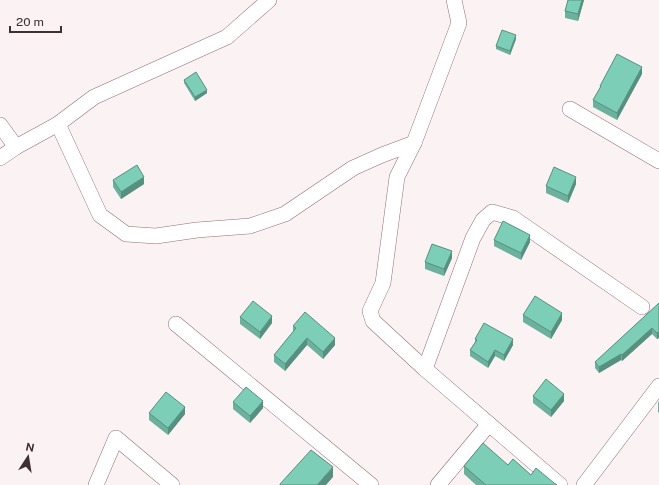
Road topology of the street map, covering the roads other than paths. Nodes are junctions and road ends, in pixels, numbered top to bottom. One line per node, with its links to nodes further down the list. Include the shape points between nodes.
1 (269, 0): 4 (street, via 227,37 94,97)
2 (454, 0): 6 (street, via 458,23)
3 (570, 109): 9 (street)
4 (58, 124): 6 (street, via 100,215 126,234 156,236 250,226 285,214 353,168); 7 (street)
5 (0, 125): 7 (street)
6 (414, 143): 12 (street, via 397,177 383,283 370,311 373,321)
7 (16, 148): 8 (street)
8 (0, 158)
9 (659, 161)
10 (642, 307): 12 (street, via 513,218 492,212 483,220 473,238)
11 (176, 324): 17 (street)
12 (425, 369): 14 (street)
13 (659, 386): 20 (street)
14 (489, 424): 18 (street); 19 (street)
15 (96, 485): 16 (street, via 116,438)
16 (172, 485)
17 (371, 485)
18 (438, 485)
19 (560, 485)
20 (584, 485)

